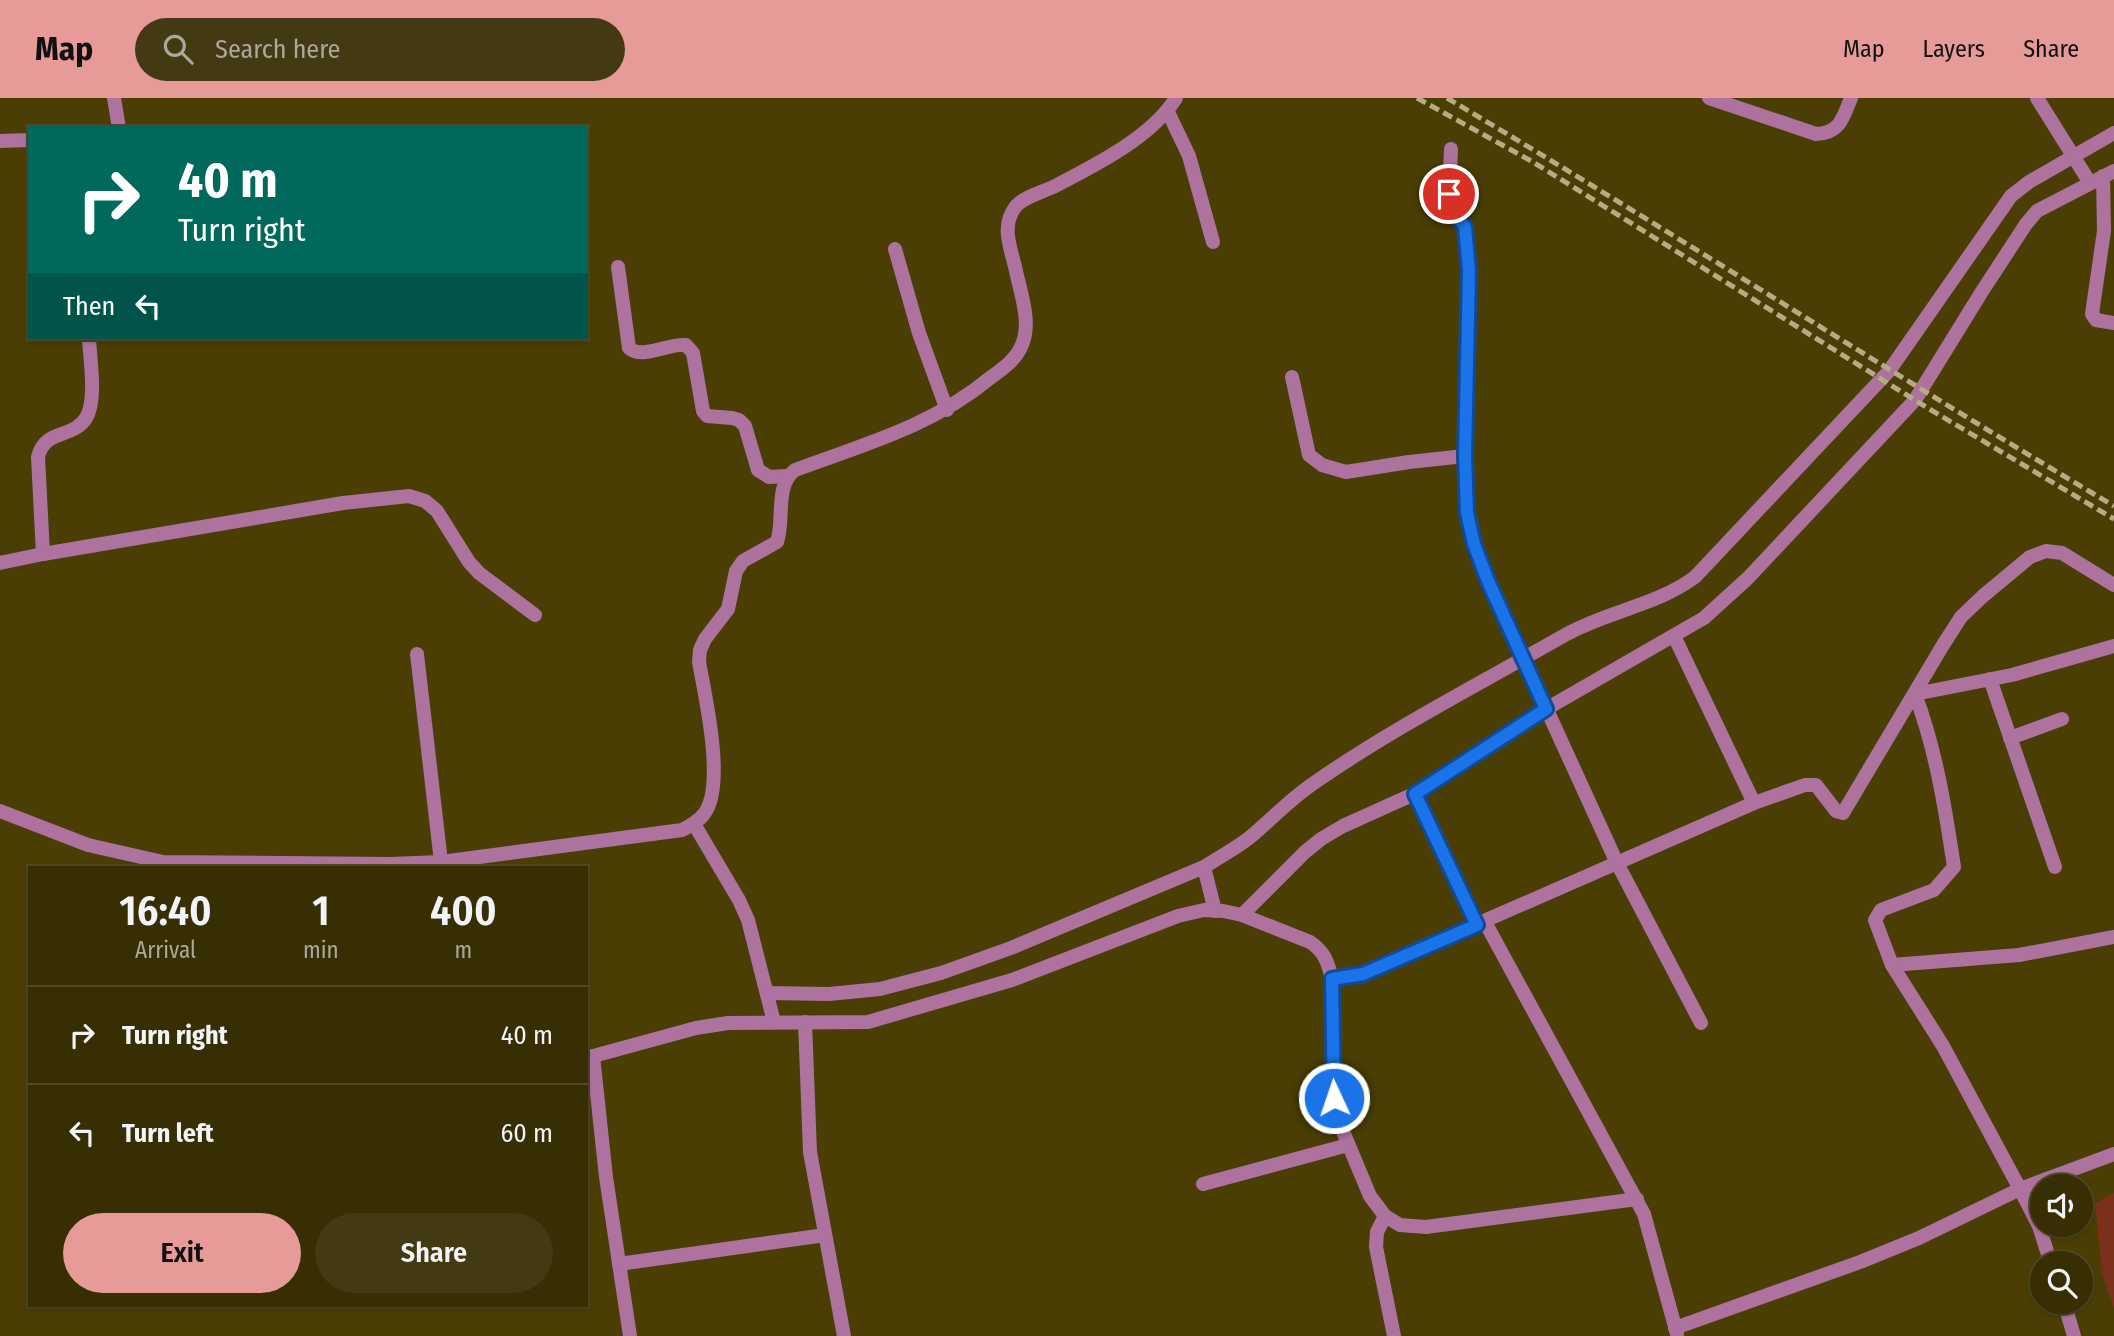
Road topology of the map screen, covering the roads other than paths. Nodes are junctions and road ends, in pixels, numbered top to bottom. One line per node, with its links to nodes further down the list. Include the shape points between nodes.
1 (114, 98): 7 (street)
2 (1176, 98): 6 (street)
3 (1709, 98): 4 (street, via 1828,134)
4 (1852, 98)
5 (2037, 98): 12 (street)
6 (1168, 112): 14 (street, via 1189,156); 20 (street, via 1132,142 1019,203 1007,218 1027,325 1021,348 1010,362)
7 (117, 126)
8 (2114, 133): 12 (street)
9 (28, 140): 10 (street)
10 (0, 141)
11 (1451, 149): 21 (street, via 1450,203 1465,227 1469,271)
12 (2075, 158): 13 (street); 30 (street, via 2011,196 1889,371 1695,577 1660,599 1586,625)
13 (2098, 176): 17 (street, via 2104,231 2092,314 2096,320); 27 (street, via 2037,211 1915,400 1748,578 1704,618)
14 (1213, 242)
15 (895, 249): 20 (street)
16 (618, 267): 22 (street, via 629,348 640,354 686,345 693,353 703,411 707,416 738,420 745,426 758,470 769,477)
17 (2114, 323)
18 (89, 340): 23 (street, via 92,405 86,420 41,446 38,457)
19 (1292, 377): 21 (street, via 1309,455 1322,465 1346,472)
20 (947, 410): 22 (street)
21 (1465, 456): 30 (street, via 1467,513 1474,544)
22 (787, 476): 39 (street, via 777,542 743,561 736,571 728,609 700,650 714,745 711,795 704,815)
23 (43, 554): 24 (street); 26 (street, via 409,496 437,511 479,573)
24 (0, 563)
25 (2114, 585): 32 (street, via 2062,553 2046,551 2031,557 1961,617)
26 (535, 614)
27 (1674, 636): 33 (street); 37 (street)
28 (2114, 646): 31 (street)
29 (417, 654): 40 (street)
30 (1527, 666): 33 (street); 44 (street, via 1424,715 1312,784)
31 (1990, 679): 32 (street); 35 (street)
32 (1915, 694): 37 (street, via 1843,813 1811,784); 49 (street, via 1941,778 1954,867 1934,890 1877,914 1875,920)
33 (1546, 709): 36 (street); 42 (street)
34 (2062, 719): 35 (street)
35 (2010, 738): 43 (street)
36 (1415, 794): 46 (street, via 1321,839); 47 (street)
37 (1754, 803): 42 (street)
38 (0, 811): 40 (street, via 88,845 163,862)
39 (694, 824): 41 (street, via 682,830); 51 (street, via 739,900)
40 (440, 862): 41 (street)
41 (487, 862)
42 (1616, 863): 47 (street); 54 (street)
43 (2055, 867)
44 (1205, 870): 45 (street); 51 (street, via 941,974 880,989)
45 (1215, 911): 46 (street); 53 (street, via 1178,916 1013,980 893,1016 868,1022)
46 (1242, 915): 50 (street, via 1321,949)
47 (1481, 924): 50 (street, via 1363,974); 60 (street)
48 (2114, 937): 49 (street, via 2019,955)
49 (1892, 965): 59 (street, via 1943,1046)
50 (1332, 979): 56 (street, via 1334,1098)
51 (767, 993): 52 (street)
52 (774, 1022): 53 (street); 55 (street, via 696,1028)
53 (804, 1022): 62 (street, via 810,1152)
54 (1701, 1023)
55 (590, 1057): 64 (street)
56 (1348, 1145): 58 (street); 61 (street, via 1370,1196)
57 (2114, 1154): 59 (street)
58 (1203, 1184)
59 (2020, 1189): 63 (street); 66 (street, via 1919,1238)
60 (1637, 1199): 61 (street, via 1426,1227 1400,1225); 66 (street)
61 (1385, 1216): 69 (street, via 1376,1247)
62 (825, 1235): 64 (street); 68 (street)
63 (2047, 1251)
64 (620, 1264): 67 (street)
65 (2068, 1314): 70 (street)
66 (1676, 1332)
67 (631, 1336)
68 (844, 1336)
69 (1394, 1336)
70 (2074, 1336)

